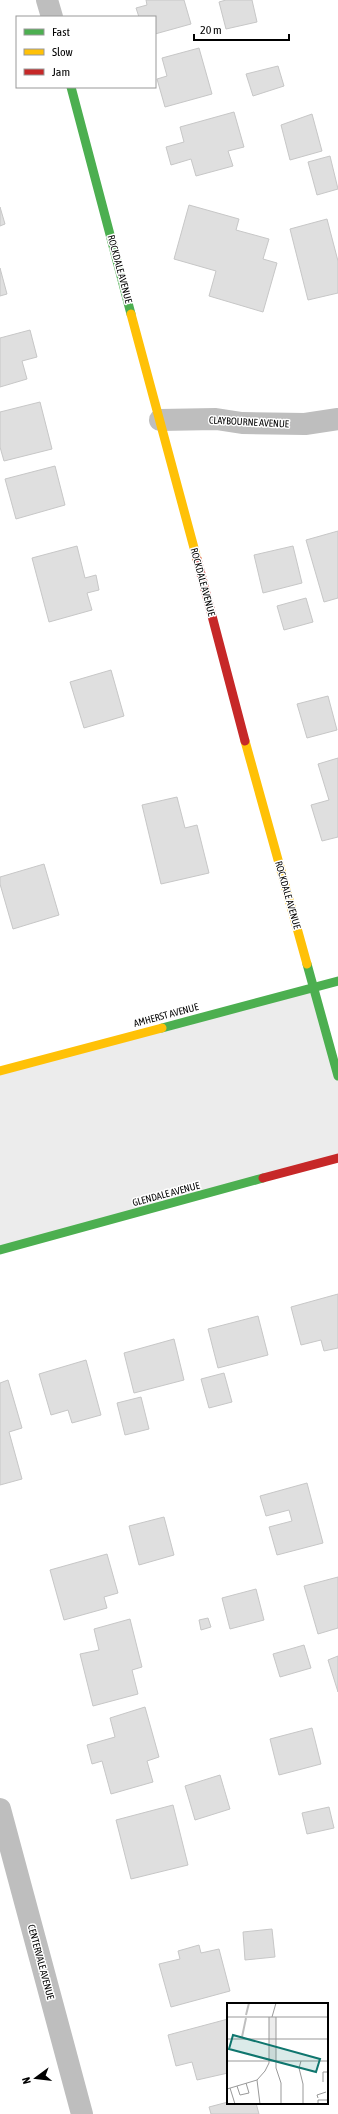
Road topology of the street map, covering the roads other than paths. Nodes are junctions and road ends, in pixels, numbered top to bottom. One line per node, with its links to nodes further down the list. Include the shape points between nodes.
1 (47, 0): 2 (street)
2 (52, 16)
3 (71, 88): 5 (street, ROCKDALE AVENUE)
4 (338, 419): 5 (street, CLAYBOURNE AVENUE, via 305,424 242,423 216,419)
5 (160, 420): 7 (street, ROCKDALE AVENUE)
6 (338, 981): 7 (street, AMHERST AVENUE)
7 (314, 988): 8 (street, AMHERST AVENUE); 9 (street, ROCKDALE AVENUE)
8 (0, 1071)
9 (338, 1076)
10 (338, 1158): 11 (street, GLENDALE AVENUE)
11 (0, 1250)
12 (0, 1809): 13 (street, CENTERVALE AVENUE)
13 (82, 2114)

